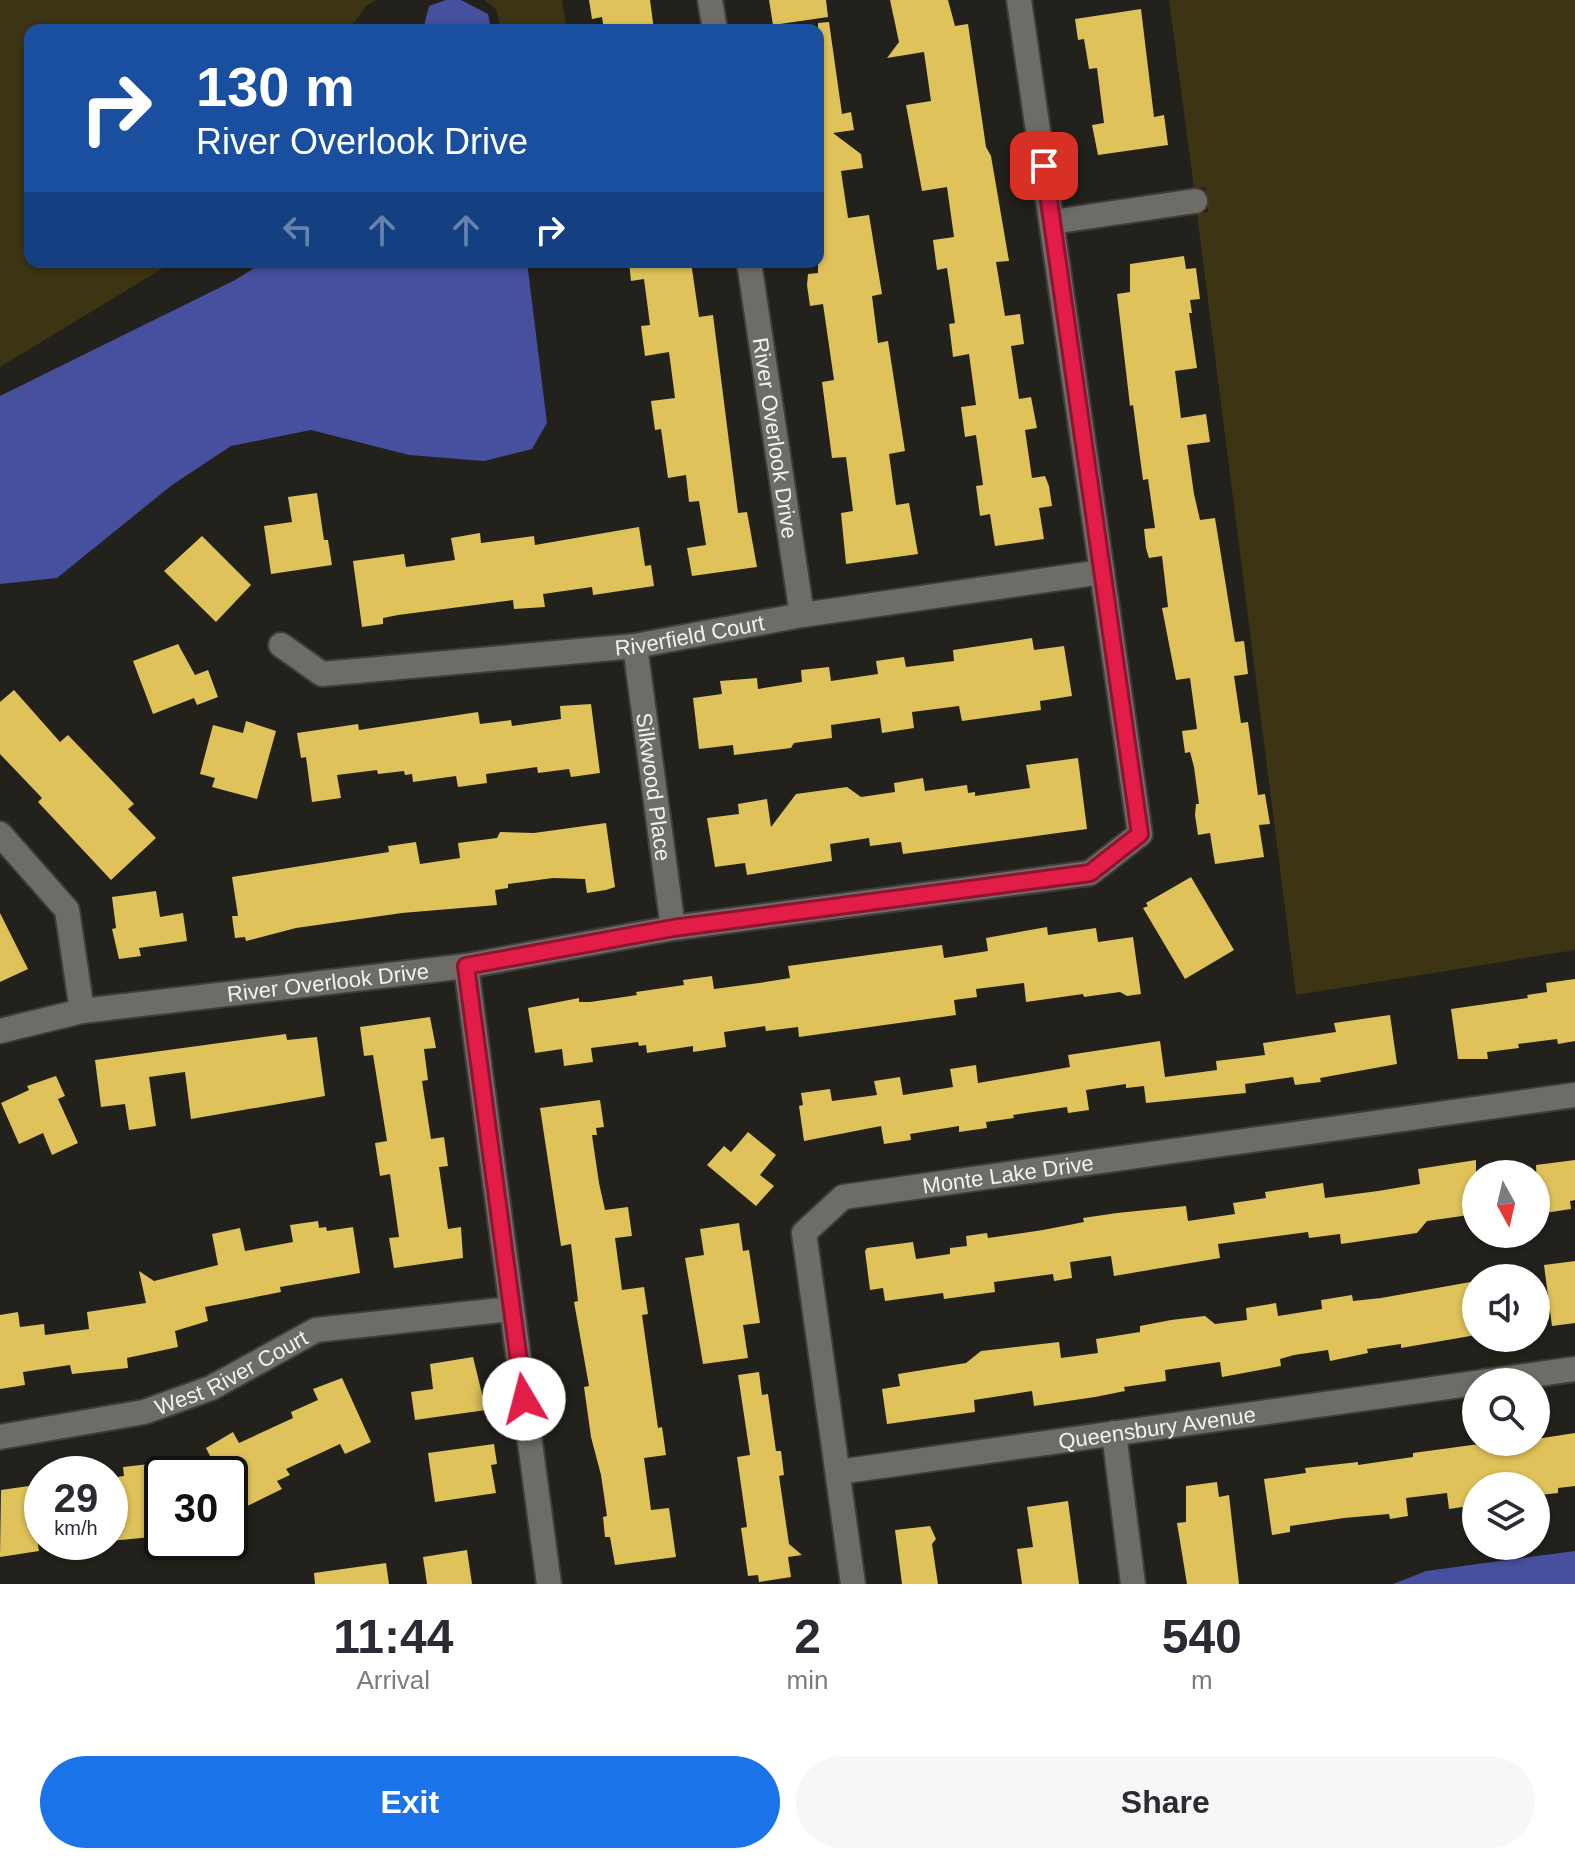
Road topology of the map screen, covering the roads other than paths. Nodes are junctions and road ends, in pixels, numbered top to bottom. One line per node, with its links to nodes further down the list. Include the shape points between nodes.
1 (710, 0): 3 (street)
2 (1019, 0): 5 (street, River Overlook Drive)
3 (714, 24)
4 (1195, 201): 5 (street)
5 (1052, 222): 7 (street, River Overlook Drive)
6 (750, 268): 8 (street, River Overlook Drive)
7 (1102, 572): 8 (street, Riverfield Court); 12 (street, River Overlook Drive, via 1140,834 1090,873)
8 (802, 615): 10 (street, Riverfield Court)
9 (281, 645): 10 (street, Riverfield Court, via 322,674)
10 (635, 646): 12 (street, Silkwood Place)
11 (0, 834): 14 (street, via 67,910)
12 (673, 928): 13 (street, River Overlook Drive)
13 (466, 966): 14 (street, River Overlook Drive); 17 (street)
14 (82, 1011): 15 (street, River Overlook Drive)
15 (0, 1031)
16 (1575, 1095): 23 (street, Monte Lake Drive, via 843,1197 804,1233)
17 (511, 1309): 22 (street, West River Court, via 316,1330 211,1388 144,1412); 24 (street)
18 (1575, 1369): 19 (street, Queensbury Avenue)
19 (1550, 1372)
20 (1462, 1384): 21 (street, Queensbury Avenue)
21 (1114, 1433): 23 (street, Queensbury Avenue); 26 (street)
22 (0, 1437)
23 (838, 1472): 25 (street, Monte Lake Drive)
24 (549, 1584)
25 (853, 1584)
26 (1133, 1584)

